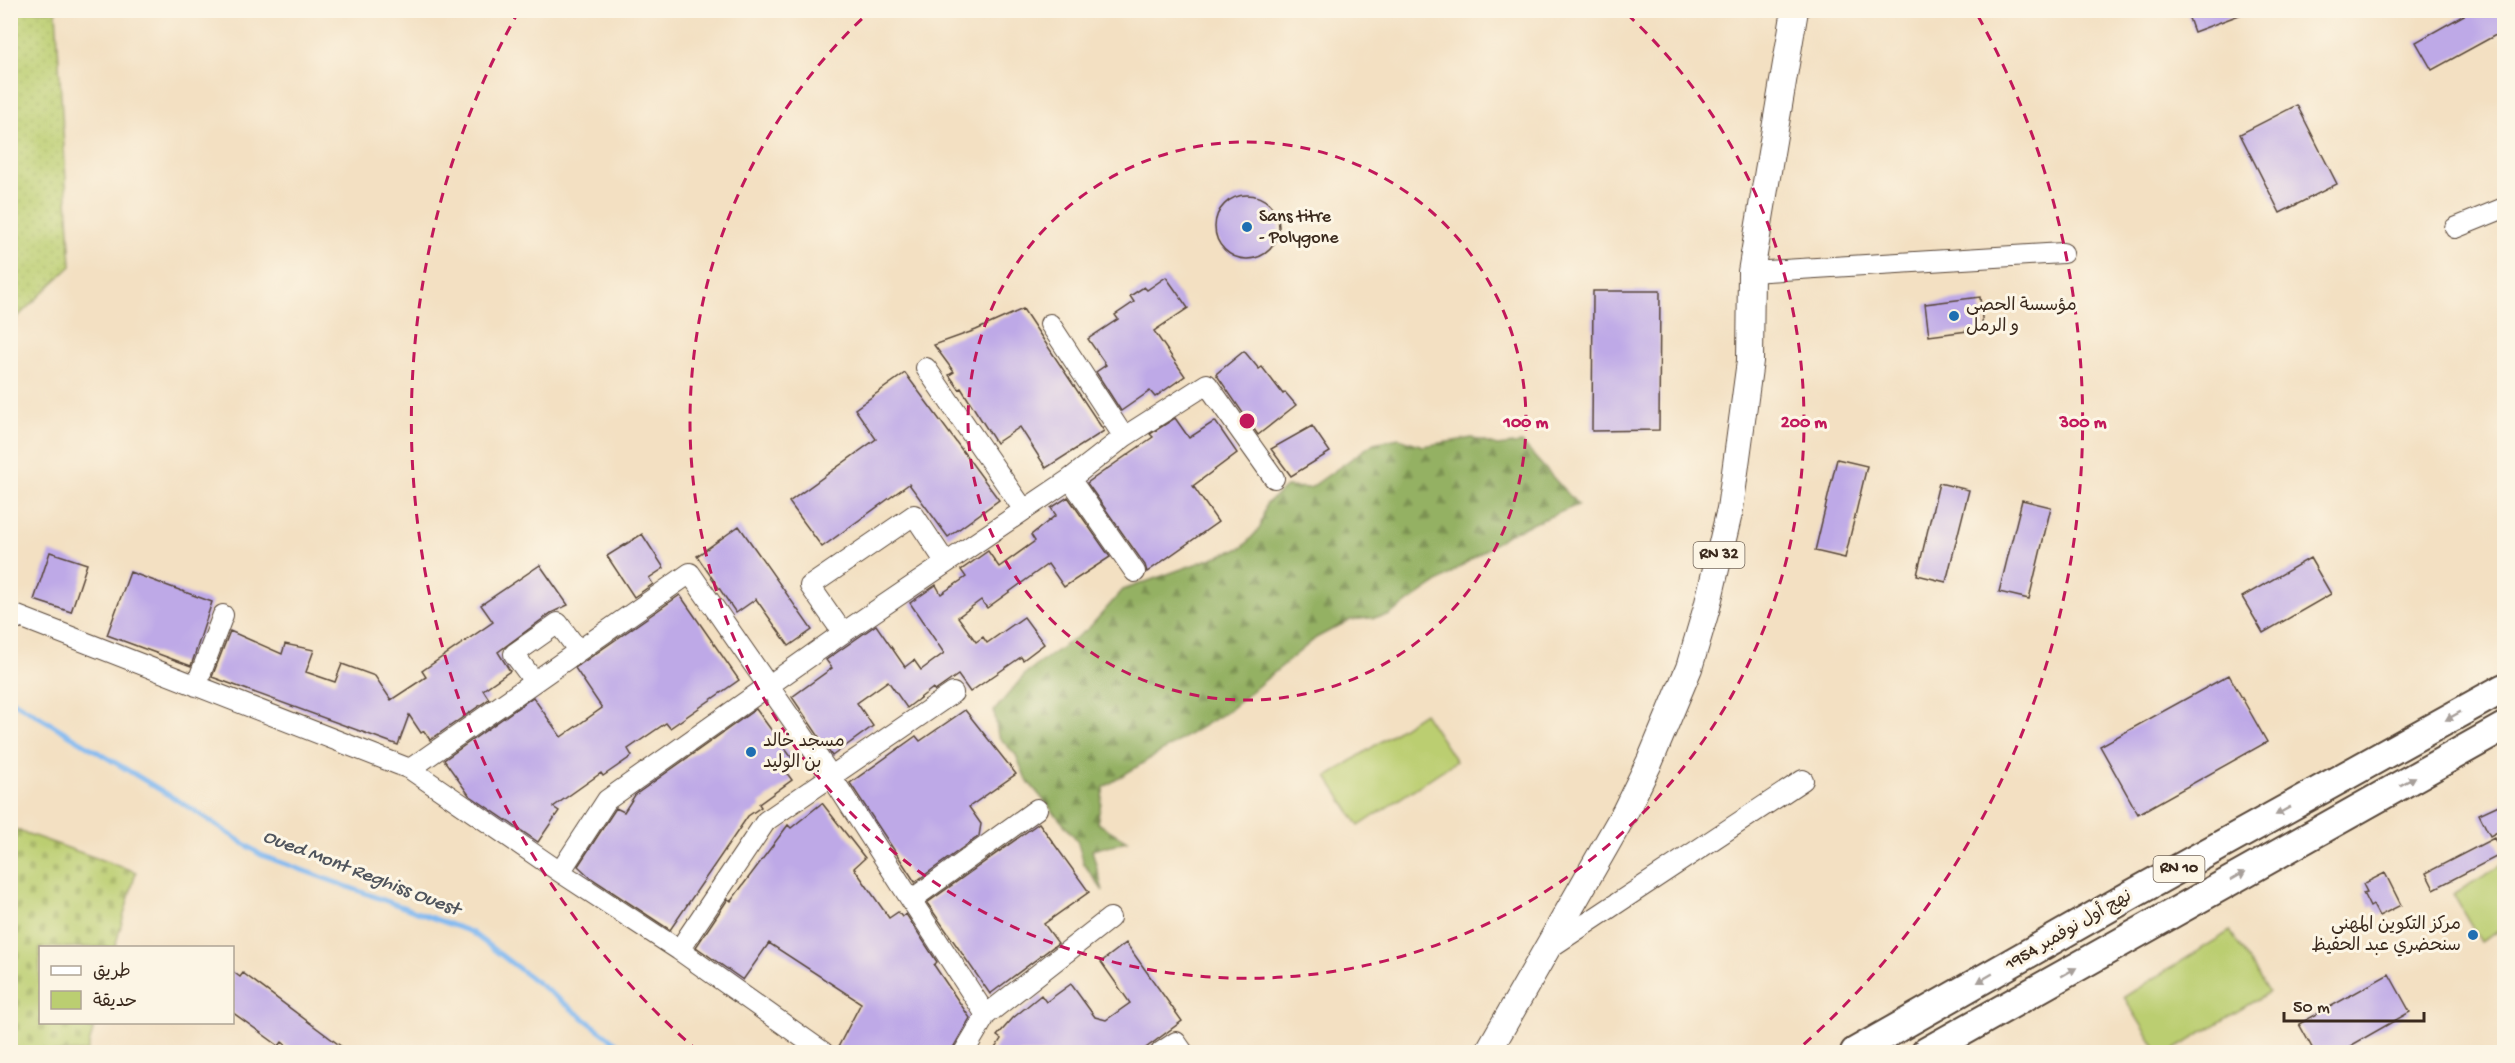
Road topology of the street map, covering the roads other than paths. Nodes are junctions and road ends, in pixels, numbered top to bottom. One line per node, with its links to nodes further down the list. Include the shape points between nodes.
1 (1795, 10): 5 (main road, RN 32)
2 (2505, 208): 3 (street)
3 (2455, 228)
4 (2063, 253): 5 (street)
5 (1751, 272): 32 (main road, RN 32, via 1750,361 1730,509 1689,668 1625,812)
6 (1050, 324): 8 (street)
7 (926, 368): 11 (street)
8 (1124, 437): 9 (street, via 1207,384); 10 (street)
9 (1274, 478)
10 (1070, 479): 11 (street); 13 (street)
11 (1024, 510): 12 (street)
12 (946, 562): 16 (street); 16 (street, via 914,515 810,586)
13 (1135, 572)
14 (10, 613): 20 (street)
15 (223, 615): 20 (street)
16 (843, 633): 19 (street)
17 (578, 650): 18 (street); 18 (street, via 558,622 514,654); 19 (street, via 690,573)
18 (534, 681): 24 (street)
19 (768, 685): 25 (street); 28 (street, via 607,800)
20 (196, 686): 24 (street)
21 (2505, 687): 39 (highway, نهج أول نوفمبر 1954 / RN 10, one-way to 39)
22 (953, 693): 25 (street)
23 (2505, 727): 40 (highway, نهج أول نوفمبر 1954 / RN 10, one-way to 23)
24 (410, 769): 28 (street)
25 (831, 776): 29 (street); 31 (street, via 766,821)
26 (1803, 780): 32 (street)
27 (1037, 809): 29 (street)
28 (560, 872): 31 (street)
29 (911, 900): 33 (street)
30 (1110, 918): 33 (street)
31 (679, 950): 34 (street)
32 (1548, 950): 38 (main road, RN 32)
33 (986, 1015): 35 (street)
34 (824, 1053)
35 (964, 1053)
36 (1161, 1053): 37 (street, via 1176,1042)
37 (1183, 1053)
38 (1488, 1053)
39 (1855, 1053)
40 (1926, 1053)

